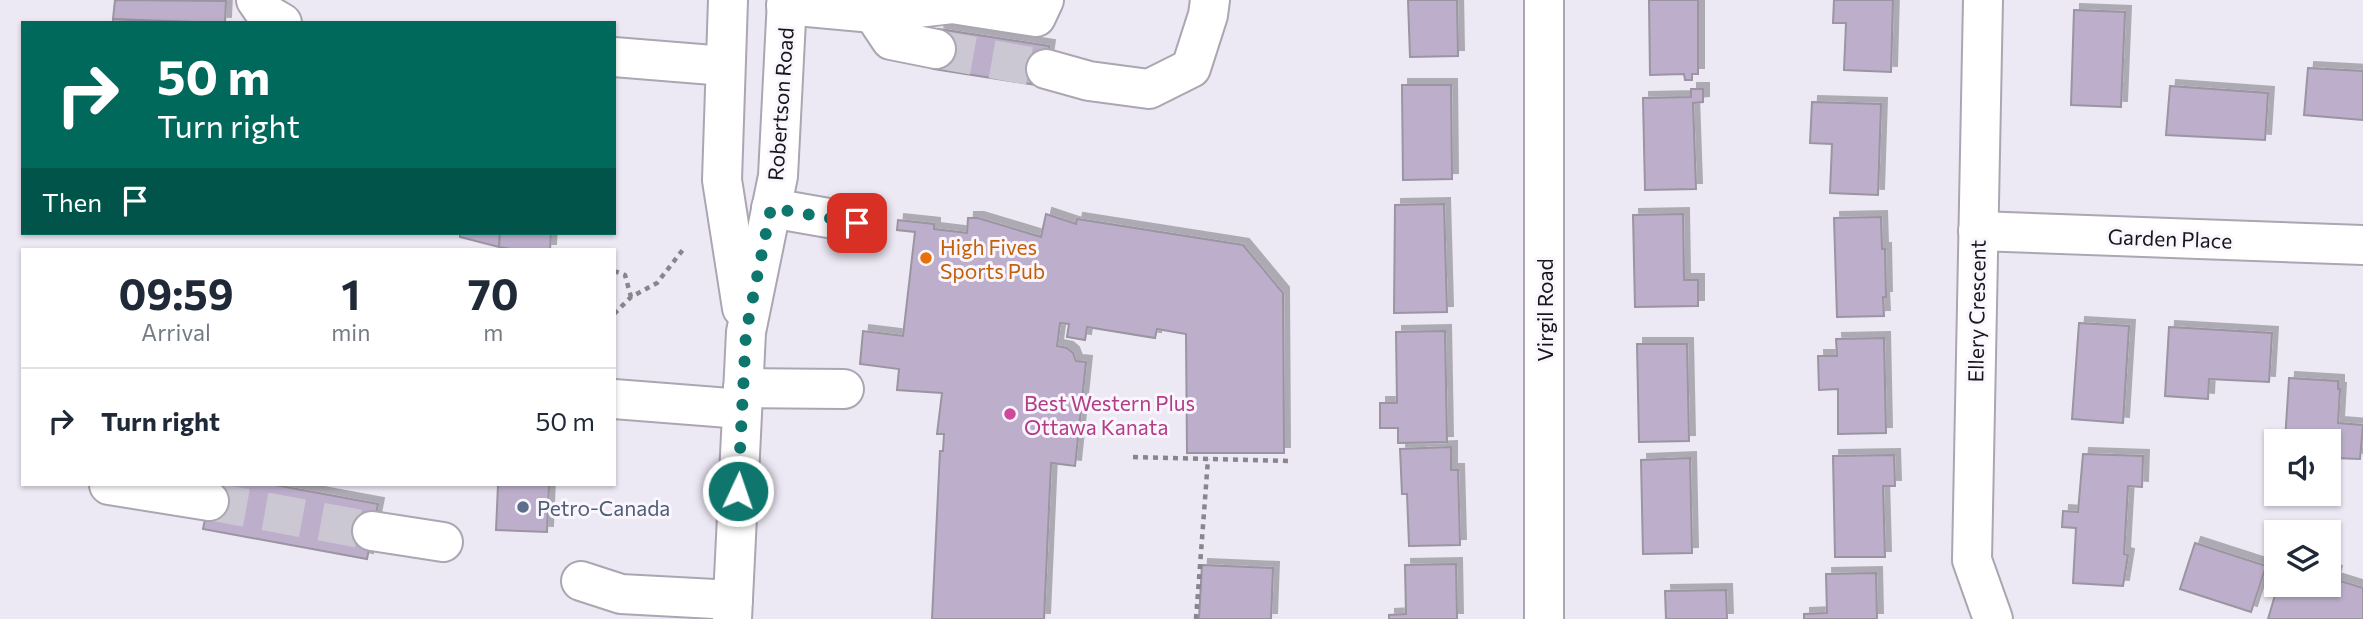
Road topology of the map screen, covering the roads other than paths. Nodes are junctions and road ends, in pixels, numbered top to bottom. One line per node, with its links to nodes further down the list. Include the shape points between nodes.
1 (256, 0): 9 (street)
2 (729, 0): 12 (street, Robertson Road)
3 (1044, 0): 8 (street, via 1036,17 952,4)
4 (1210, 0): 13 (street, via 1191,68 1150,89 1089,81)
5 (1544, 0): 28 (street, Virgil Road)
6 (1983, 0): 16 (street, Ellery Crescent)
7 (787, 3): 8 (street); 14 (street, Robertson Road, via 778,176)
8 (874, 7): 10 (street, via 891,40)
9 (279, 21)
10 (936, 50)
11 (616, 57): 12 (street)
12 (725, 66): 18 (street, Robertson Road, via 722,180)
13 (1046, 69)
14 (771, 208): 15 (street); 18 (street, Robertson Road)
15 (857, 223)
16 (1978, 231): 17 (street, Garden Place); 29 (street, Ellery Crescent, via 1972,560)
17 (2363, 245)
18 (746, 332): 21 (street, Robertson Road)
19 (844, 389): 21 (street)
20 (616, 399): 21 (street)
21 (742, 399): 27 (street, Robertson Road)
22 (115, 486): 23 (street)
23 (209, 501)
24 (372, 531): 25 (street)
25 (443, 542)
26 (581, 582): 27 (street, via 621,594)
27 (733, 610)
28 (1544, 619)
29 (1993, 619)

